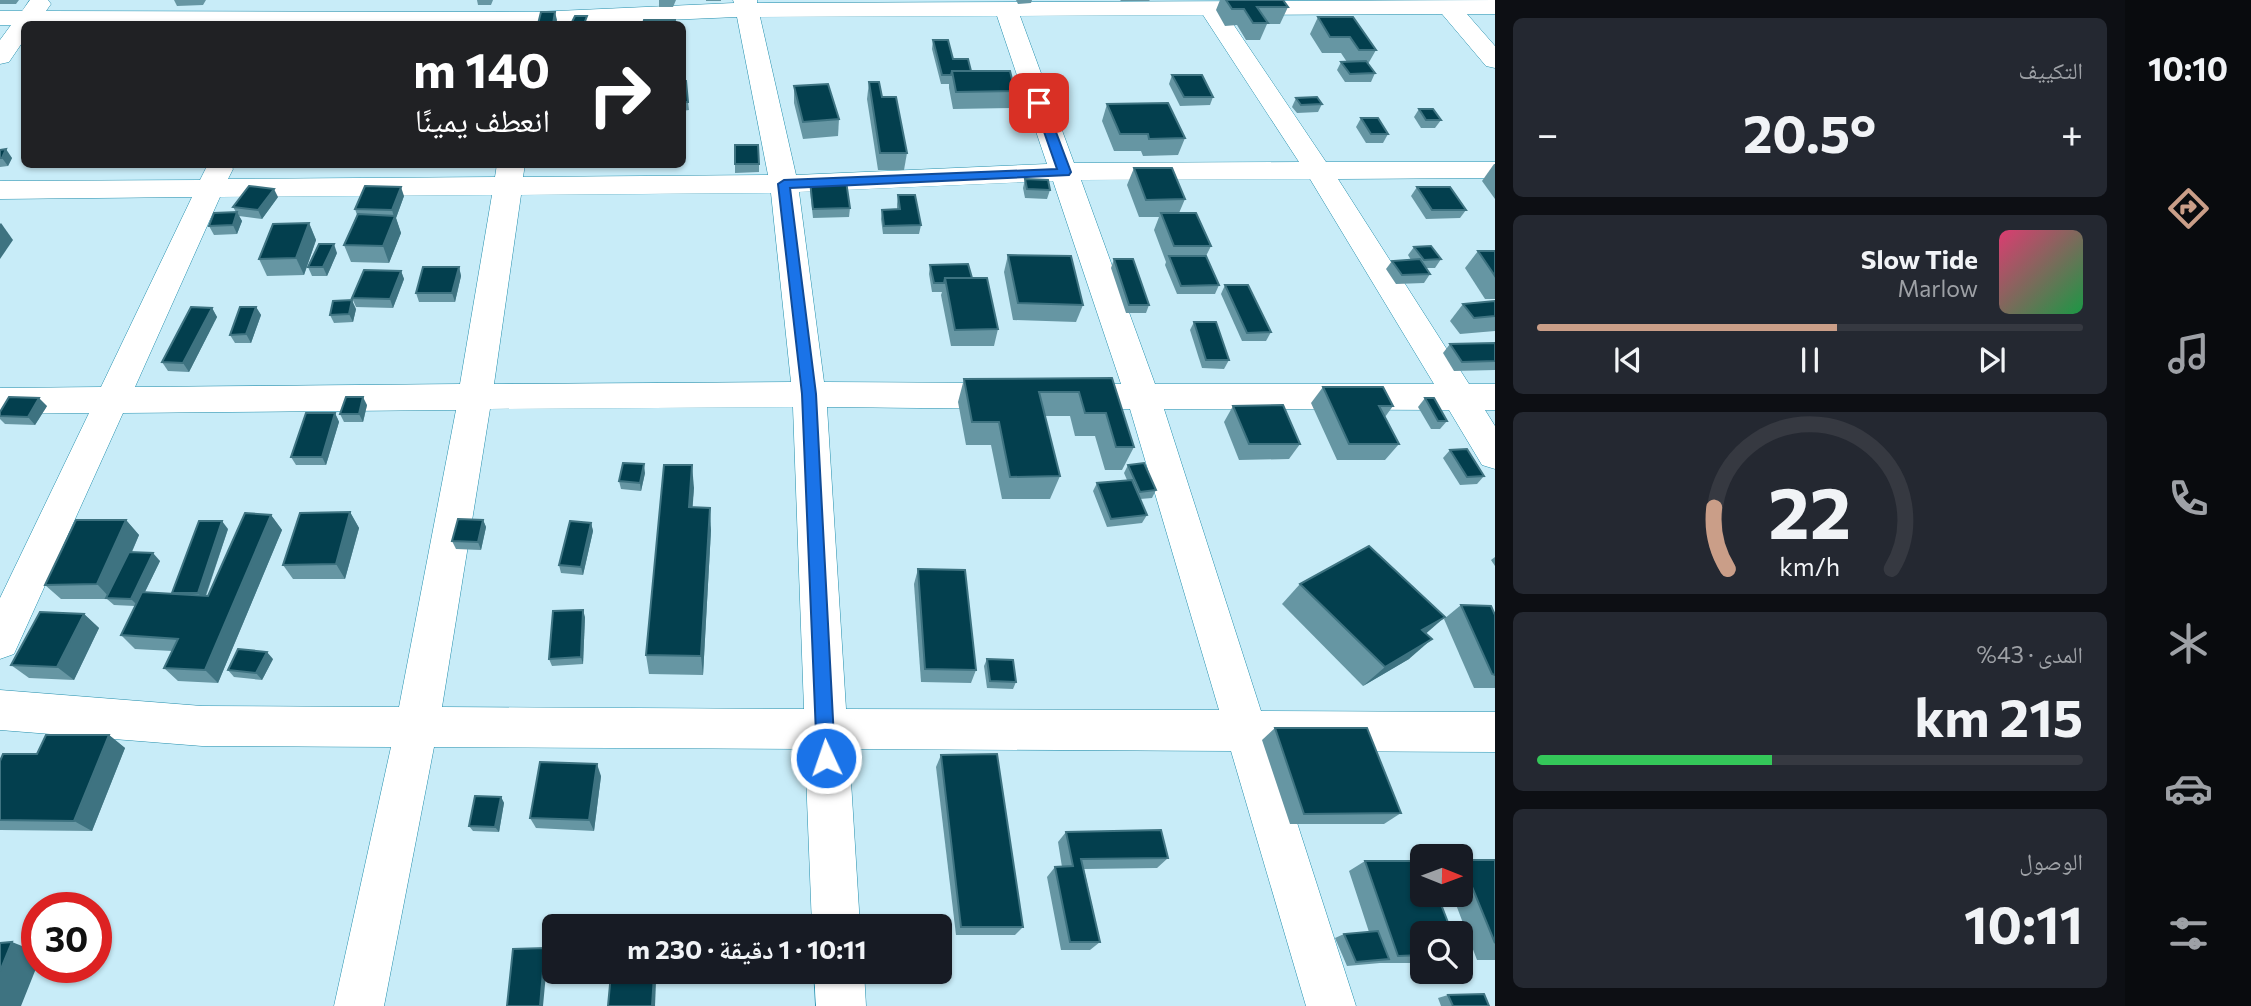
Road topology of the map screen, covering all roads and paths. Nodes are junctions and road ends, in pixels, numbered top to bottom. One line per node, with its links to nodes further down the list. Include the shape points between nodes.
1 (1206, 4): 2 (street); 4 (street); 15 (street)
2 (1445, 4): 5 (street); 12 (street)
3 (745, 5): 4 (street); 8 (street); 18 (street)
4 (1004, 5): 14 (street)
5 (1495, 7)
6 (36, 9): 7 (street); 9 (street)
7 (290, 14): 8 (street)
8 (536, 14)
9 (0, 18)
10 (21, 29): 11 (street)
11 (0, 57)
12 (1495, 61)
13 (1495, 170): 15 (street)
14 (1065, 172): 15 (street); 18 (street); 21 (street)
15 (1319, 172): 22 (street)
16 (509, 176): 17 (street); 18 (street); 24 (street)
17 (215, 177): 19 (street); 25 (street)
18 (784, 184): 20 (street)
19 (0, 190)
20 (809, 394): 21 (street); 24 (street); 31 (street)
21 (1143, 397): 22 (street); 33 (street)
22 (1458, 397): 23 (street); 27 (street)
23 (1495, 397)
24 (475, 399): 25 (street); 30 (street)
25 (112, 400): 26 (street); 28 (street)
26 (0, 401)
27 (1495, 455)
28 (0, 641)
29 (0, 710): 30 (street, via 202,726)
30 (417, 726): 31 (street); 36 (street)
31 (824, 730): 33 (street); 34 (street)
32 (1495, 732): 33 (street)
33 (1249, 733): 38 (street)
34 (835, 914)
35 (840, 984): 37 (street)
36 (359, 1006)
37 (841, 1006)
38 (1331, 1006)

